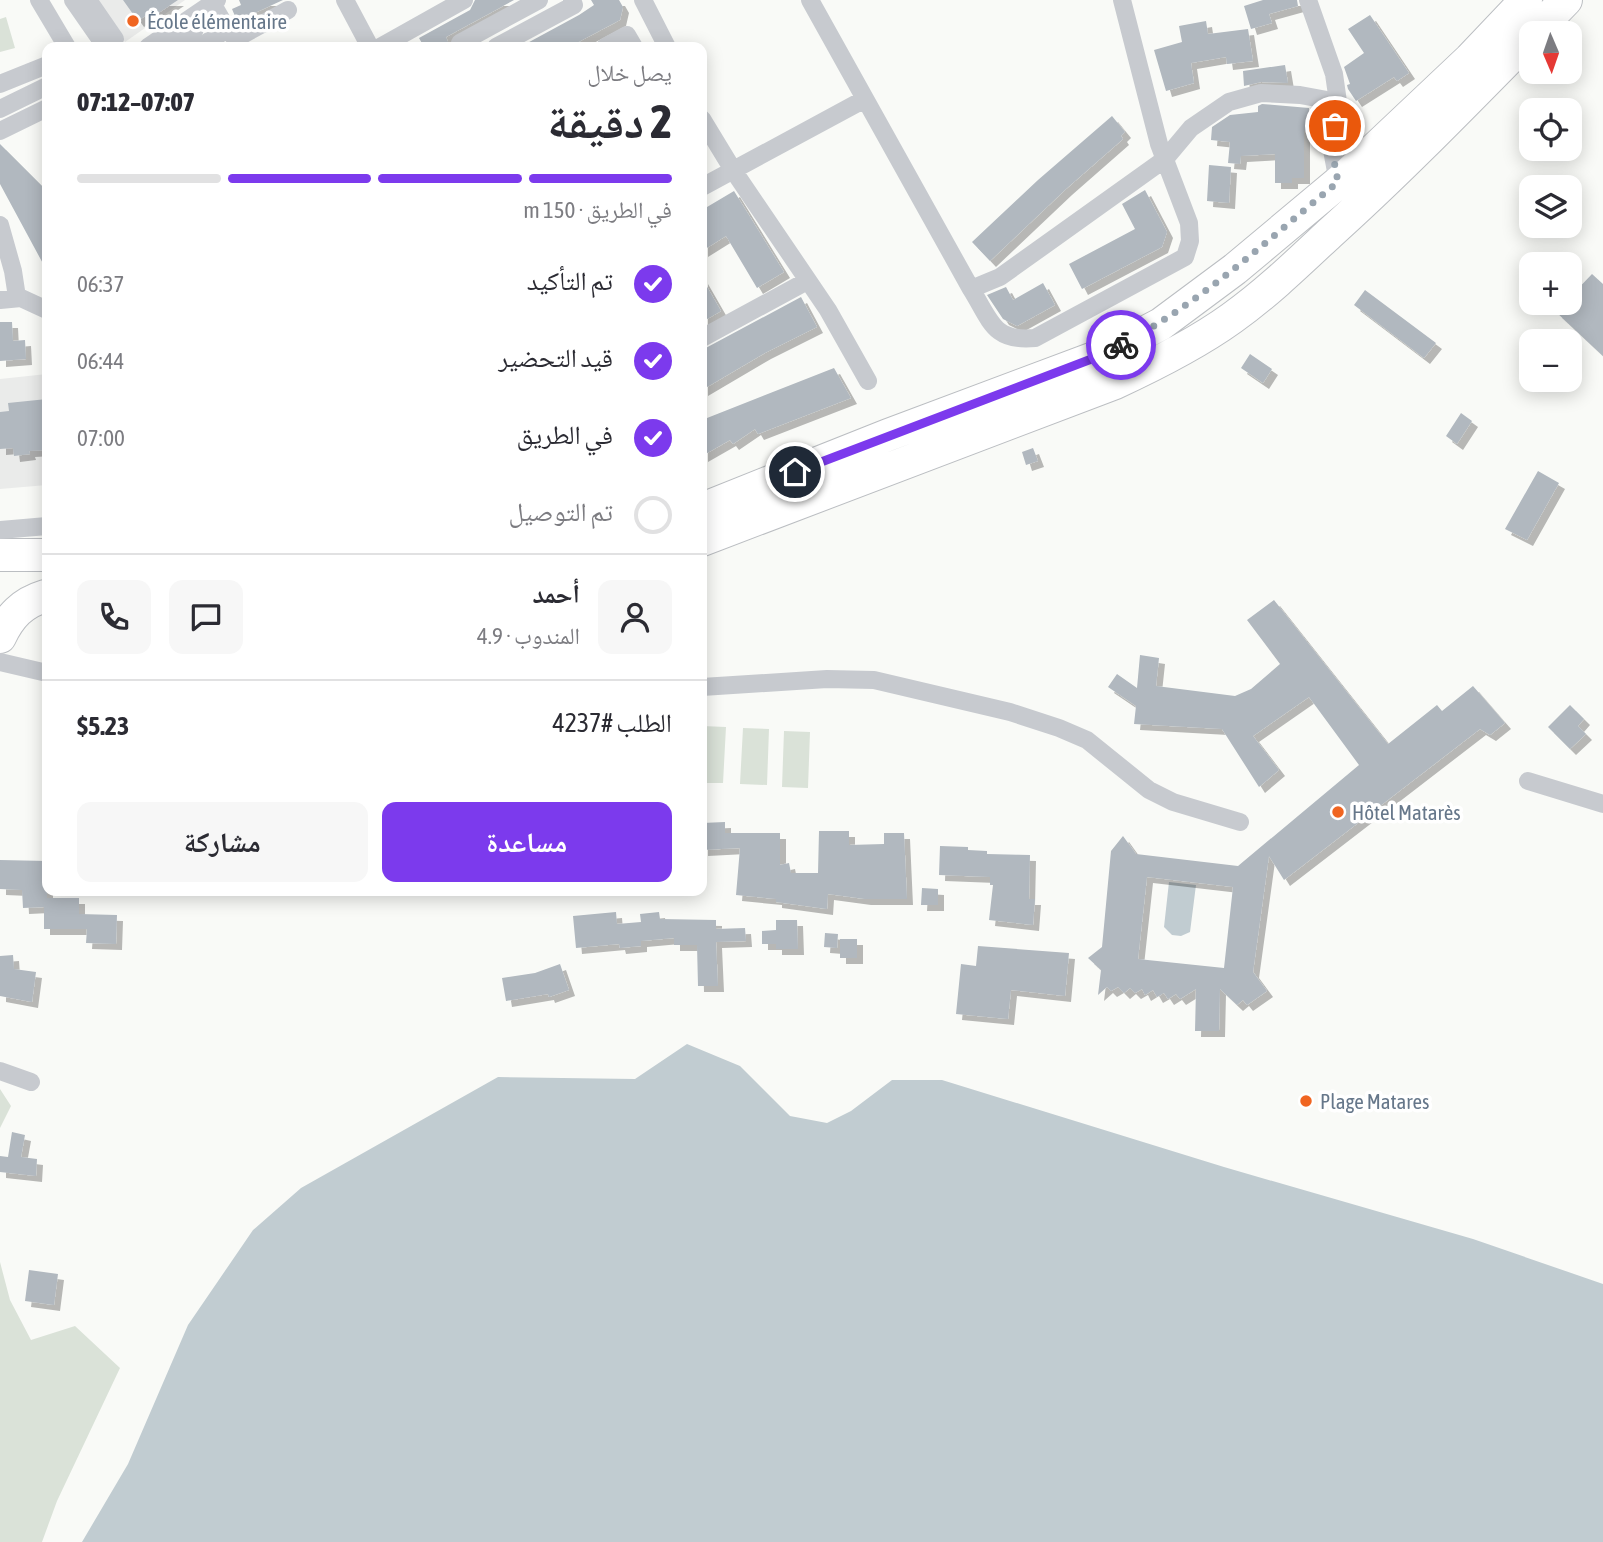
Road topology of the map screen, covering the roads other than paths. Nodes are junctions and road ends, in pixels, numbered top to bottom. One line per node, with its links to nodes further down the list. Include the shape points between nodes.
1 (40, 0): 19 (street)
2 (73, 0): 20 (street)
3 (88, 0): 21 (street, via 115,39)
4 (345, 0): 24 (street)
5 (464, 0): 25 (street)
6 (539, 0): 26 (street)
7 (572, 0): 27 (street, via 574,5)
8 (643, 0): 18 (street)
9 (810, 0): 34 (street)
10 (1122, 0): 40 (street)
11 (1308, 0): 35 (street, via 1334,74)
12 (1526, 0): 42 (highway)
13 (1566, 0): 16 (highway)
14 (215, 5): 17 (street); 22 (street); 23 (street)
15 (288, 10): 17 (street)
16 (1546, 21)
17 (235, 38)
18 (663, 40)
19 (64, 42)
20 (102, 42)
21 (111, 42)
22 (156, 42)
23 (176, 42)
24 (367, 42)
25 (389, 42)
26 (462, 42)
27 (505, 42)
28 (614, 42): 29 (street, via 627,35)
29 (632, 42)
30 (1519, 48): 54 (highway, via 1430,139 1267,291 1198,341 1115,383)
31 (42, 67): 32 (street)
32 (0, 84)
33 (42, 88): 36 (street)
34 (865, 99): 41 (street); 46 (street)
35 (1338, 103): 40 (street, via 1262,93 1229,102 1191,128); 42 (street, via 1332,150)
36 (0, 109)
37 (42, 110): 39 (street)
38 (707, 128): 41 (street)
39 (0, 131)
40 (1165, 159): 46 (street, via 1000,277); 46 (street, via 1189,223 1185,257 1035,338 1016,340 999,333)
41 (733, 170): 43 (street); 45 (street)
42 (1338, 182): 51 (highway, via 1197,299 1102,355)
43 (707, 184)
44 (0, 225): 47 (street, via 13,271)
45 (807, 281): 49 (street); 50 (street)
46 (971, 289)
47 (8, 299): 48 (street)
48 (42, 309)
49 (707, 335)
50 (869, 381)
51 (707, 507)
52 (42, 526): 53 (street)
53 (0, 530)
54 (707, 538)
55 (0, 555): 56 (highway)
56 (42, 555)
57 (42, 596): 59 (highway)
58 (42, 597): 60 (highway, via 12,615)
59 (0, 601)
60 (0, 637): 62 (street)
61 (0, 662): 62 (street)
62 (22, 668): 63 (street)
63 (42, 672)
64 (707, 687): 67 (street, via 874,680 1010,712 1087,740 1149,790 1173,802)
65 (1528, 780): 66 (street)
66 (1603, 804)
67 (1240, 822)
68 (0, 1071): 69 (street)
69 (31, 1082)

